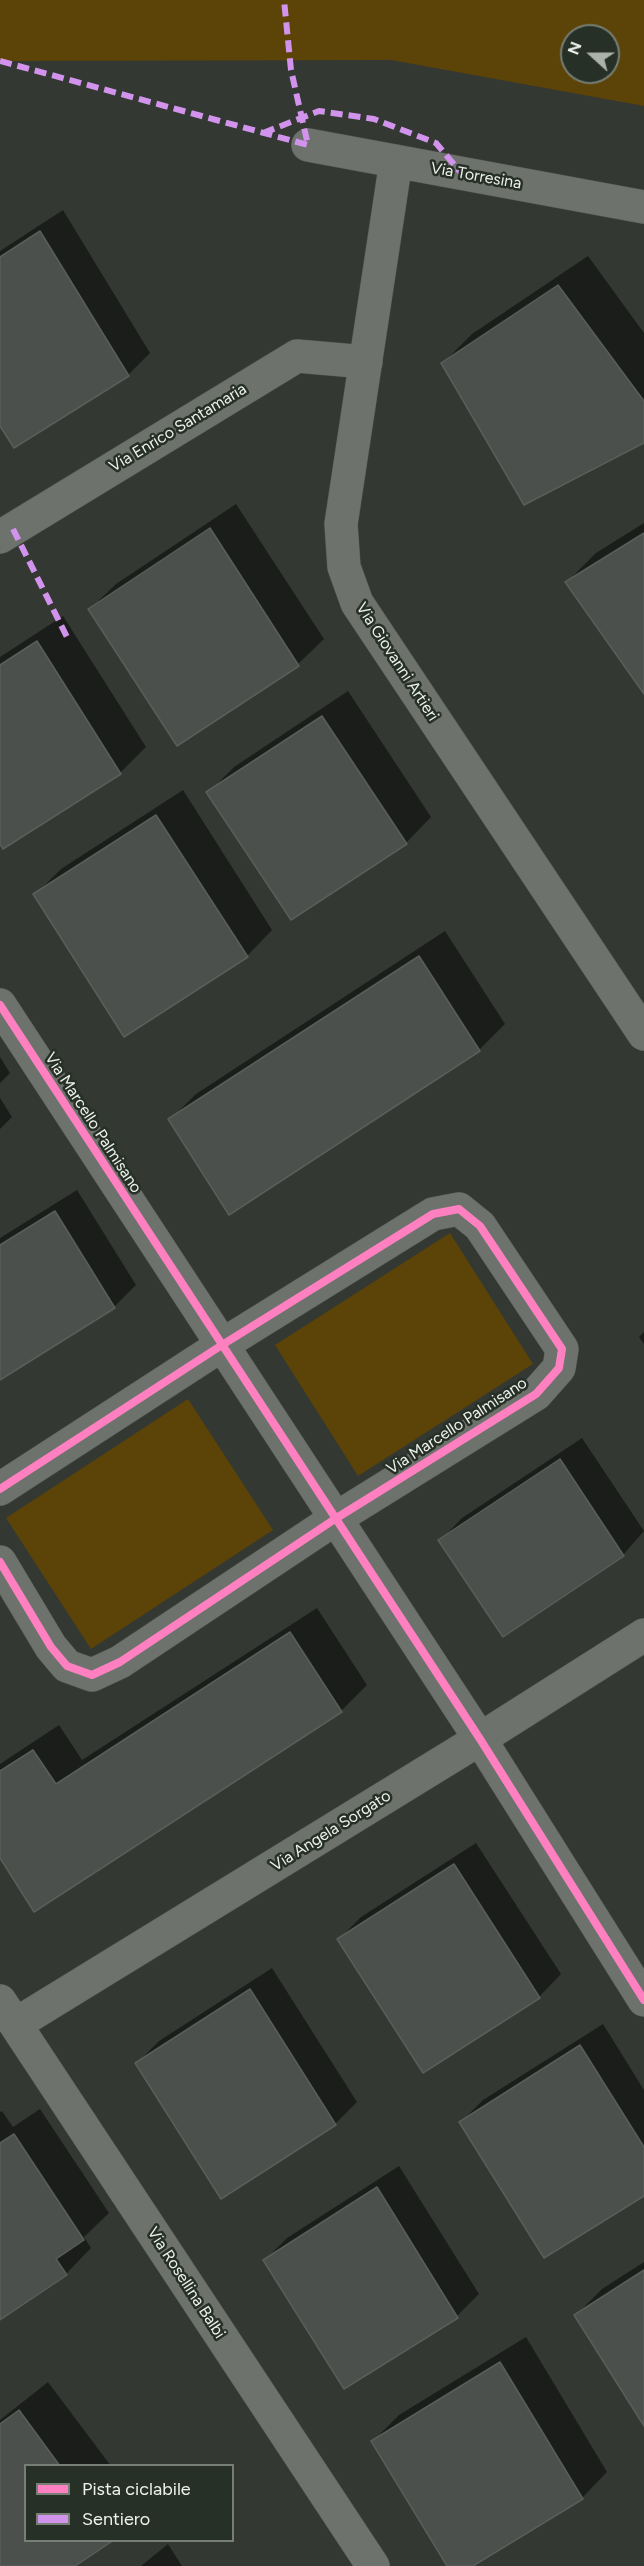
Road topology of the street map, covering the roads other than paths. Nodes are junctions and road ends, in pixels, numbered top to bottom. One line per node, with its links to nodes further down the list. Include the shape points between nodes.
1 (308, 145): 2 (street, Via Torresina)
2 (396, 161): 3 (street, Via Torresina); 4 (street, Via Giovanni Artieri)
3 (644, 207)
4 (366, 362): 5 (street, Via Enrico Santamaria, via 297,356); 7 (street, Via Giovanni Artieri, via 341,524 344,567 357,603)
5 (4, 527)
6 (0, 1005): 8 (street, Via Marcello Palmisano)
7 (644, 1034)
8 (222, 1345): 9 (street, Via Marcello Palmisano); 10 (street, Via Marcello Palmisano); 10 (street, Via Marcello Palmisano, via 433,1214 459,1209 480,1226 562,1350 559,1368 536,1394)
9 (0, 1489)
10 (334, 1519): 11 (street, Via Marcello Palmisano, via 120,1662 92,1675 67,1665 51,1647); 13 (street, Via Marcello Palmisano)
11 (0, 1562)
12 (644, 1635): 13 (street, Via Angela Sorgato)
13 (480, 1739): 14 (street, Via Marcello Palmisano); 15 (street, Via Angela Sorgato)
14 (644, 2000)
15 (8, 2012): 16 (street, Via Rosellina Balbi)
16 (373, 2566)

